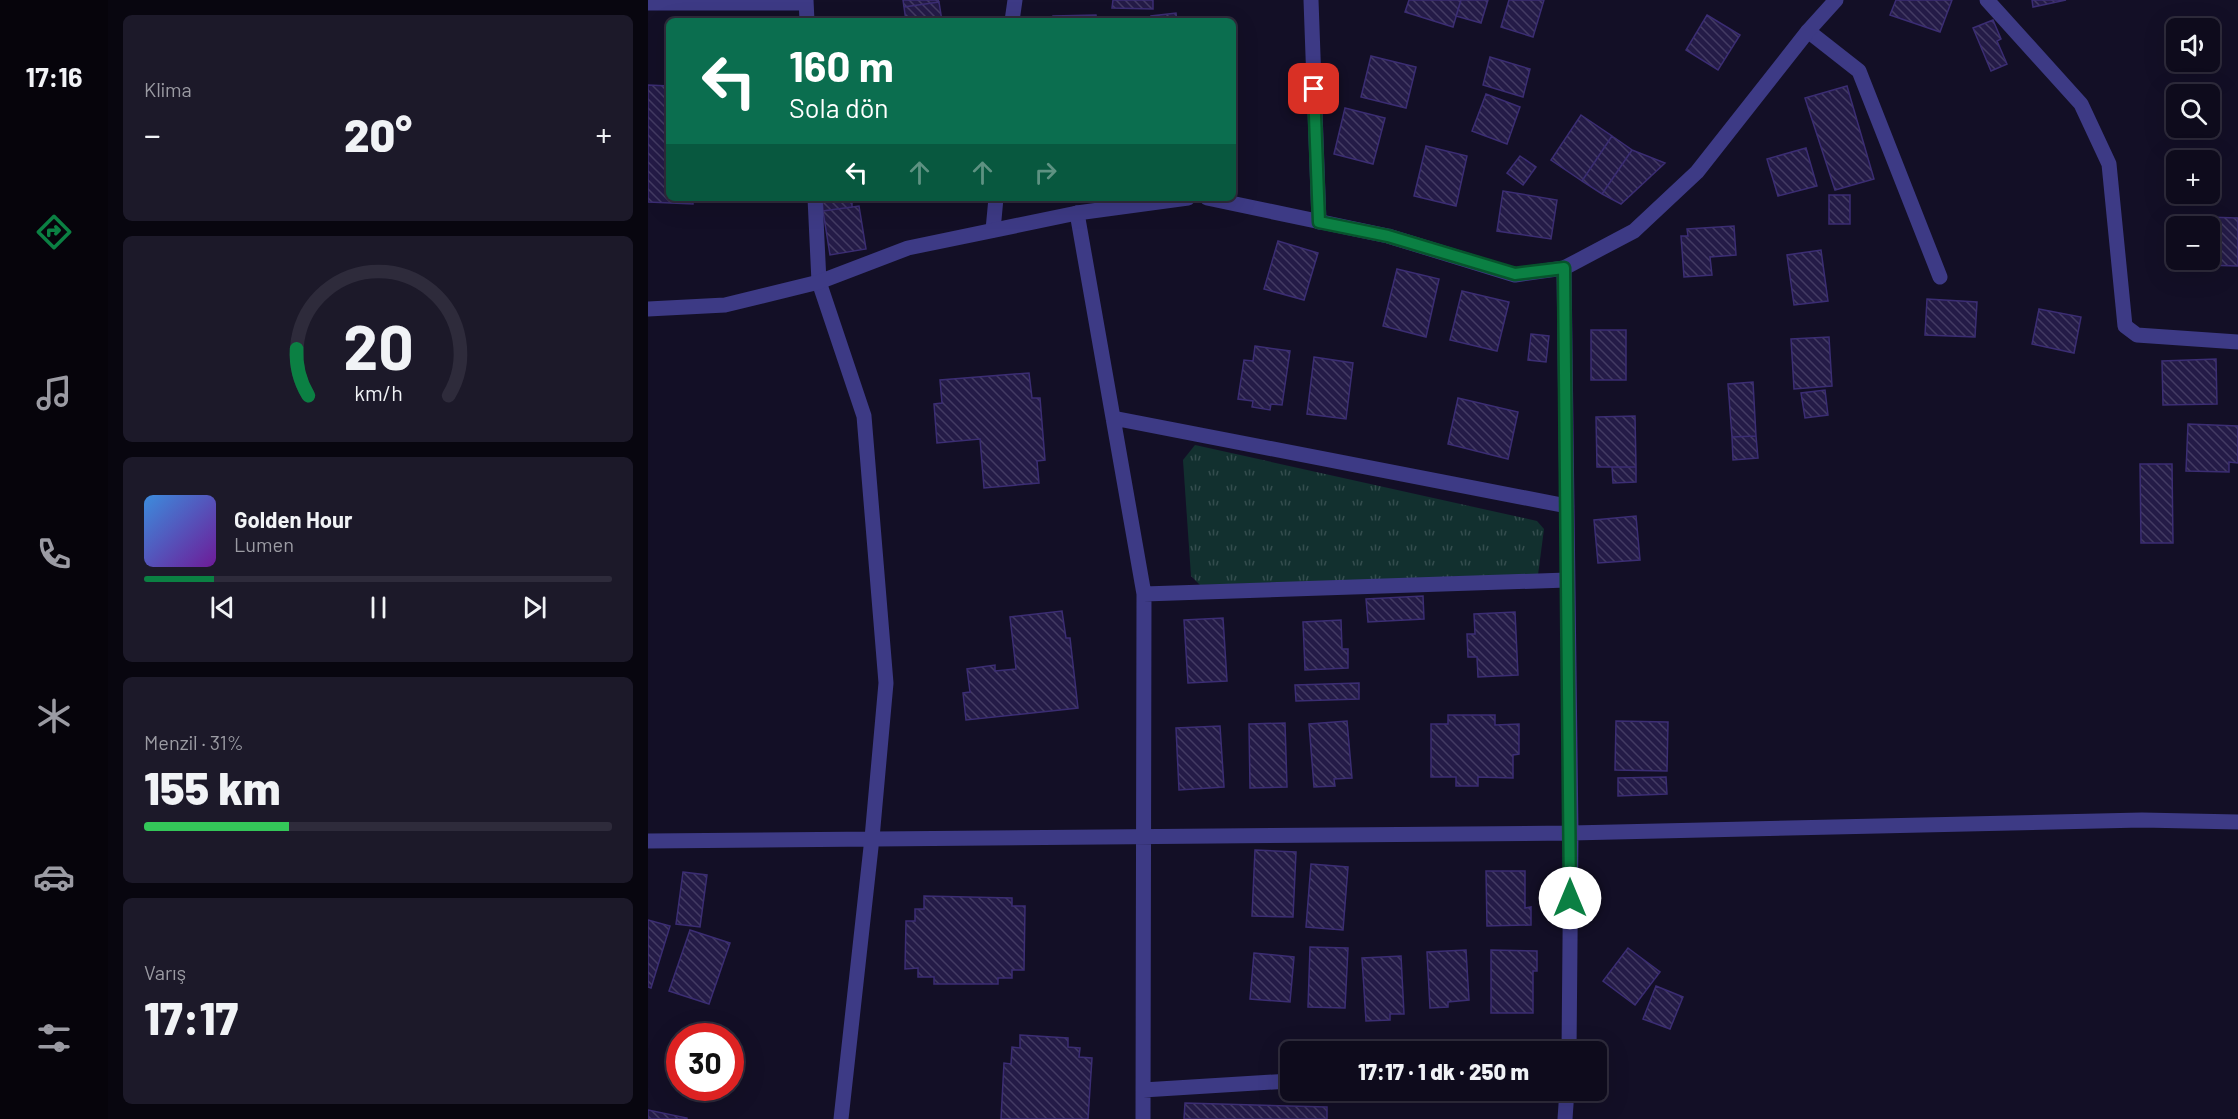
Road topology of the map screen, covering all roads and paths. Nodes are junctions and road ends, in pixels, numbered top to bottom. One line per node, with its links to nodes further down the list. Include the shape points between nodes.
1 (1015, 0): 8 (street)
2 (1311, 0): 15 (street)
3 (1836, 0): 9 (street)
4 (1987, 0): 21 (street, via 2081,104 2109,164 2125,326 2137,335)
5 (806, 1): 6 (street); 7 (street)
6 (648, 3)
7 (807, 18)
8 (1012, 18)
9 (1808, 31): 17 (street, via 1697,172 1634,231); 18 (street, via 1859,71)
10 (815, 201): 19 (street)
11 (996, 201): 16 (street)
12 (1166, 201): 14 (street)
13 (1221, 201): 15 (street)
14 (1077, 213): 16 (street); 22 (street)
15 (1319, 222): 17 (street, via 1388,236 1515,274)
16 (993, 230): 19 (street, via 908,248)
17 (1564, 268): 23 (street)
18 (1940, 277)
19 (819, 282): 20 (street, via 725,305); 29 (street, via 864,416 886,683)
20 (648, 309)
21 (2238, 342)
22 (1113, 418): 23 (street); 25 (street)
23 (1567, 506): 24 (street)
24 (1567, 580): 25 (street); 27 (street)
25 (1144, 594): 28 (street)
26 (2238, 822): 27 (street, via 2142,820)
27 (1571, 833): 28 (street); 31 (street)
28 (1144, 835): 29 (street); 33 (street)
29 (872, 838): 30 (street); 35 (street)
30 (648, 841)
31 (1569, 1041)
32 (1280, 1082): 33 (street)
33 (1143, 1090): 36 (street)
34 (1566, 1101): 37 (street)
35 (841, 1119)
36 (1143, 1119)
37 (1565, 1119)

